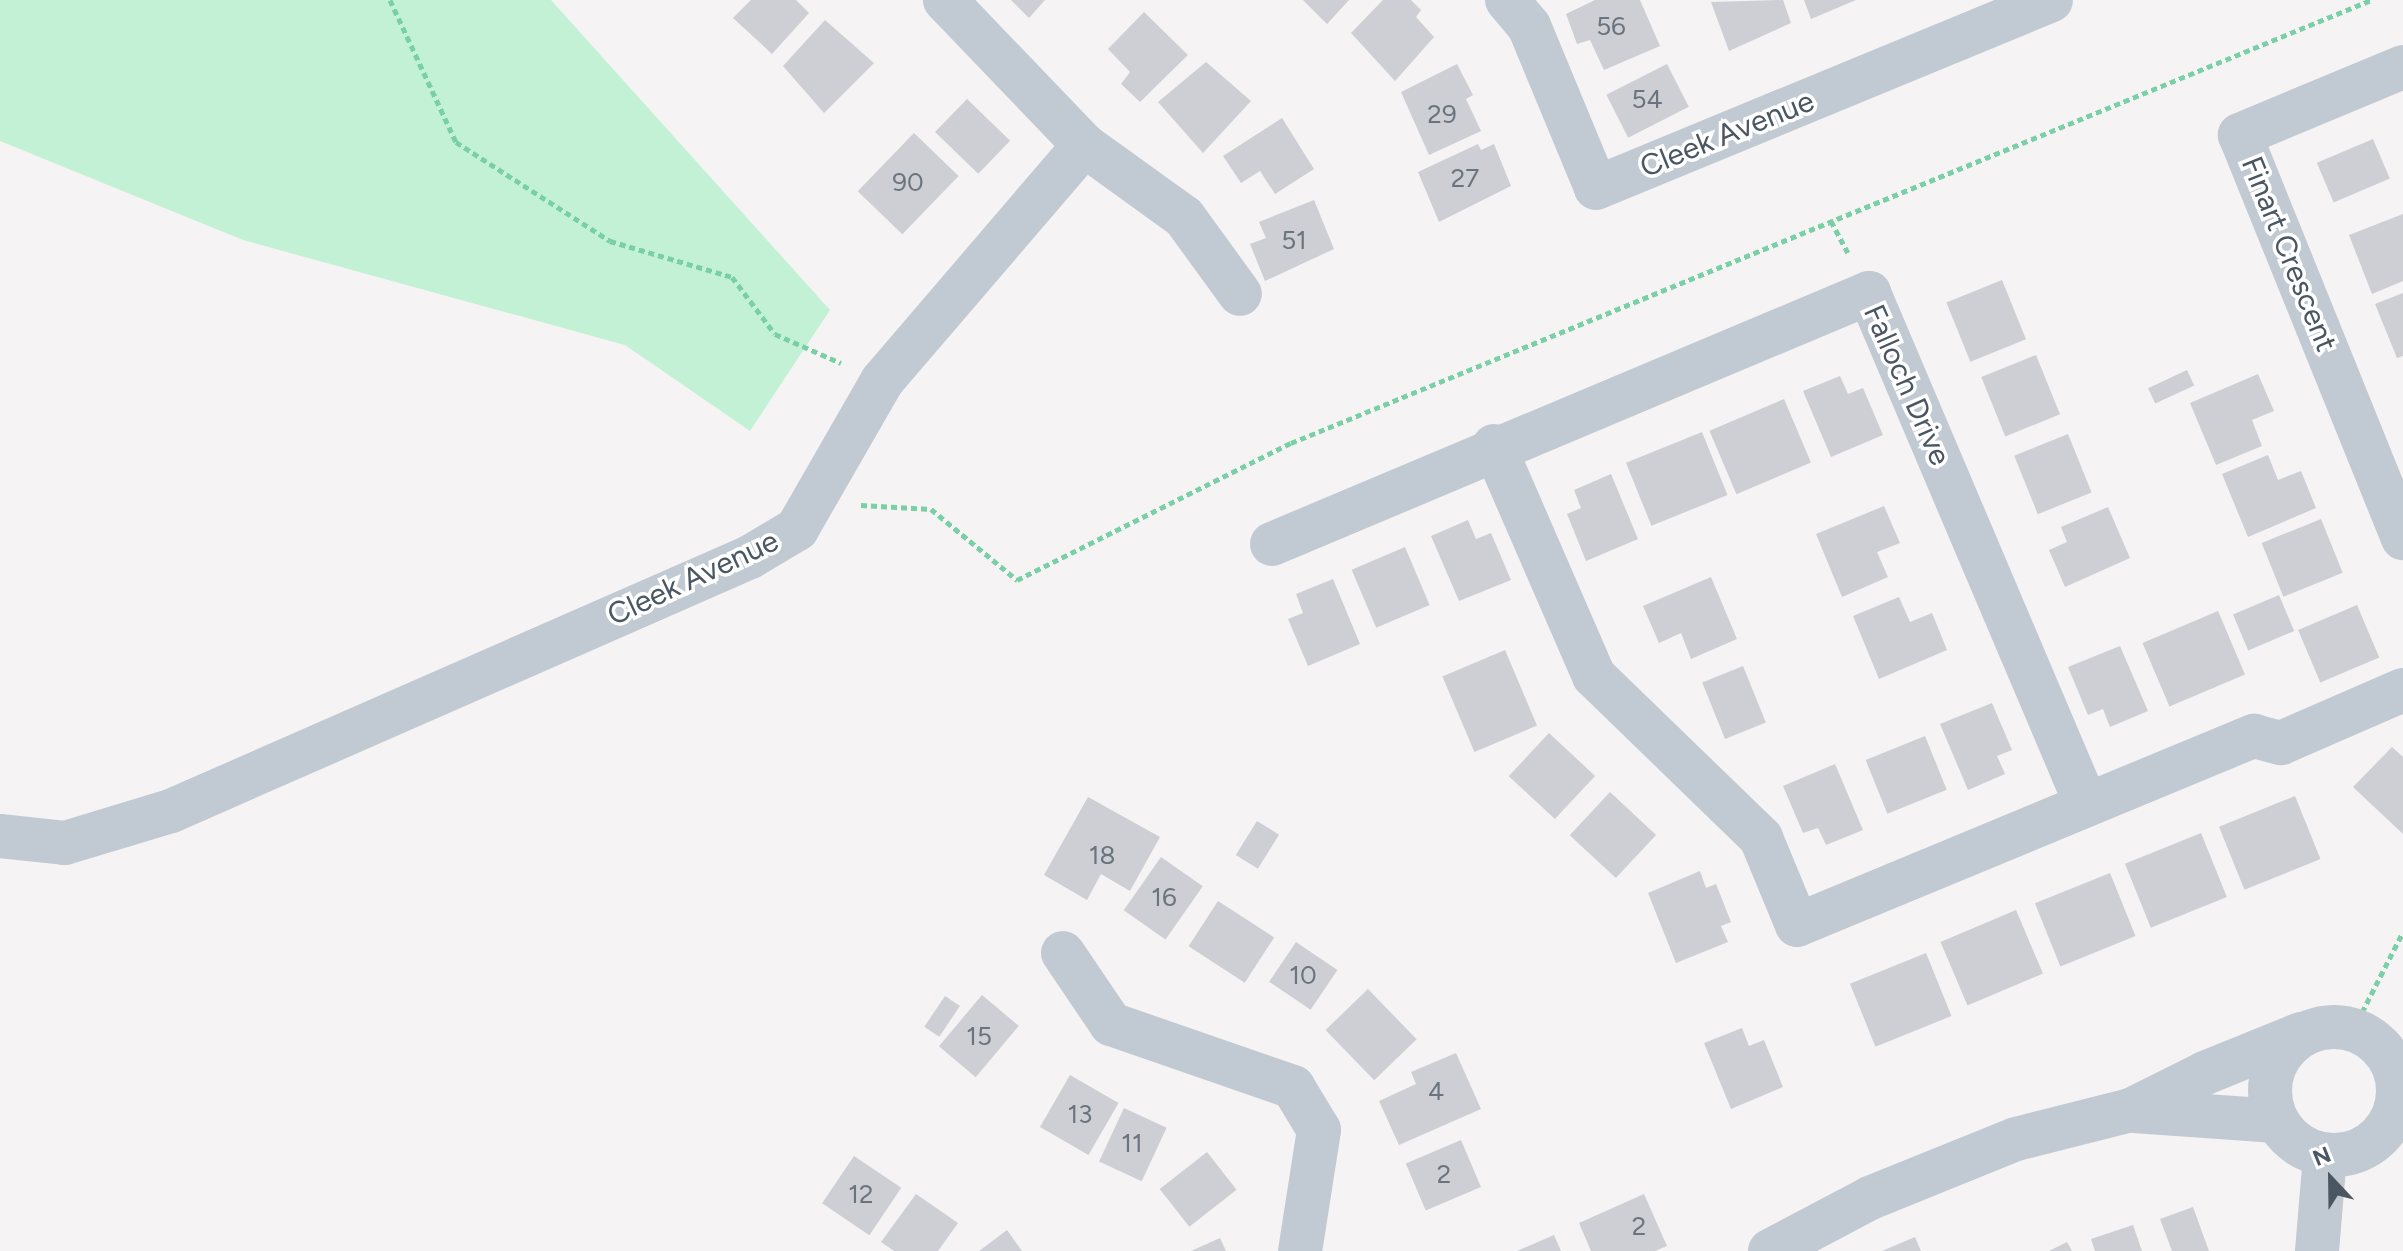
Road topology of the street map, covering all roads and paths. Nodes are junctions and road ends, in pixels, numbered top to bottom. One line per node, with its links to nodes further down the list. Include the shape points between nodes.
1 (390, 0): 9 (path, via 456,142 610,241 732,277 775,334)
2 (945, 0): 7 (street)
3 (1507, 0): 4 (street, Cleek Avenue, via 1529,26 1596,188)
4 (2051, 0)
5 (2371, 0): 11 (path, via 1291,443 1017,580 931,509)
6 (2403, 67): 12 (street, Finart Crescent, via 2240,135)
7 (1084, 145): 8 (street, via 1184,217); 9 (street, Cleek Avenue)
8 (1240, 294)
9 (882, 381): 11 (street, Cleek Avenue)
10 (1494, 446): 13 (street, Falloch Drive); 15 (street, via 1594,676 1761,838 1797,925); 15 (street, Falloch Drive, via 1869,293)
11 (812, 503): 16 (street, Cleek Avenue, via 797,529 750,557 185,805 65,843)
12 (2398, 512)
13 (1272, 544)
14 (2403, 690): 15 (street, via 2281,743 2254,736)
15 (2086, 804)
16 (0, 836)
17 (2403, 932): 20 (path)
18 (1063, 953): 25 (street, via 1111,1024 1293,1087 1319,1130)
19 (2301, 1034): 20 (street, via 2334,1026); 21 (street); 22 (street, via 2278,1058 2269,1091)
20 (2379, 1045): 23 (street, via 2391,1058 2400,1090)
21 (2131, 1110): 22 (street); 26 (street, via 2016,1139 1870,1198)
22 (2277, 1121): 24 (street, via 2297,1144)
23 (2394, 1128): 24 (street, via 2353,1153)
24 (2325, 1155): 27 (street)
25 (1300, 1251)
26 (1770, 1251)
27 (2317, 1251)

